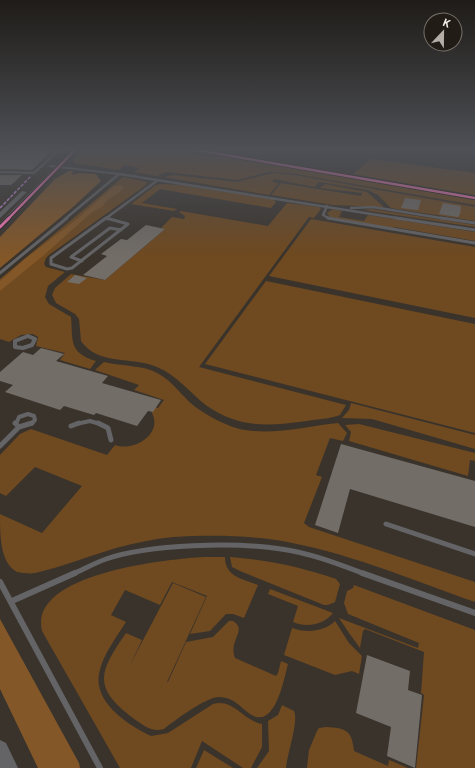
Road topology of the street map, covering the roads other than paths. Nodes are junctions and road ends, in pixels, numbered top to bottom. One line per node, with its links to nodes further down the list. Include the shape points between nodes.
1 (34, 185): 10 (street)
2 (38, 185): 13 (street)
3 (106, 185): 18 (lane)
4 (151, 185): 11 (lane)
5 (189, 185): 8 (lane)
6 (398, 185): 7 (street)
7 (475, 198)
8 (327, 206): 9 (lane); 16 (lane, via 323,215 331,219)
9 (340, 209): 12 (lane, via 373,208); 15 (lane)
10 (0, 216)
11 (106, 218): 14 (lane, via 128,223); 17 (lane, via 51,258 50,262 54,266 67,269)
12 (475, 223)
13 (0, 227)
14 (121, 230): 17 (lane); 17 (lane, via 110,228 71,257)
15 (475, 230)
16 (475, 243)
17 (82, 261)
18 (0, 273)
19 (17, 348): 19 (lane, via 30,346 34,339 28,336 18,339 14,343)
20 (71, 426): 22 (lane, via 84,420 104,425 108,428)
21 (19, 427): 23 (lane)
22 (111, 440)
23 (0, 446)
24 (386, 524): 25 (lane)
25 (475, 554)
26 (0, 582): 27 (lane)
27 (12, 601): 28 (lane, via 78,570 113,558 174,547 247,545 282,549 316,558); 31 (lane)
28 (475, 613)
29 (0, 749): 30 (street)
30 (9, 768)
31 (100, 768)

